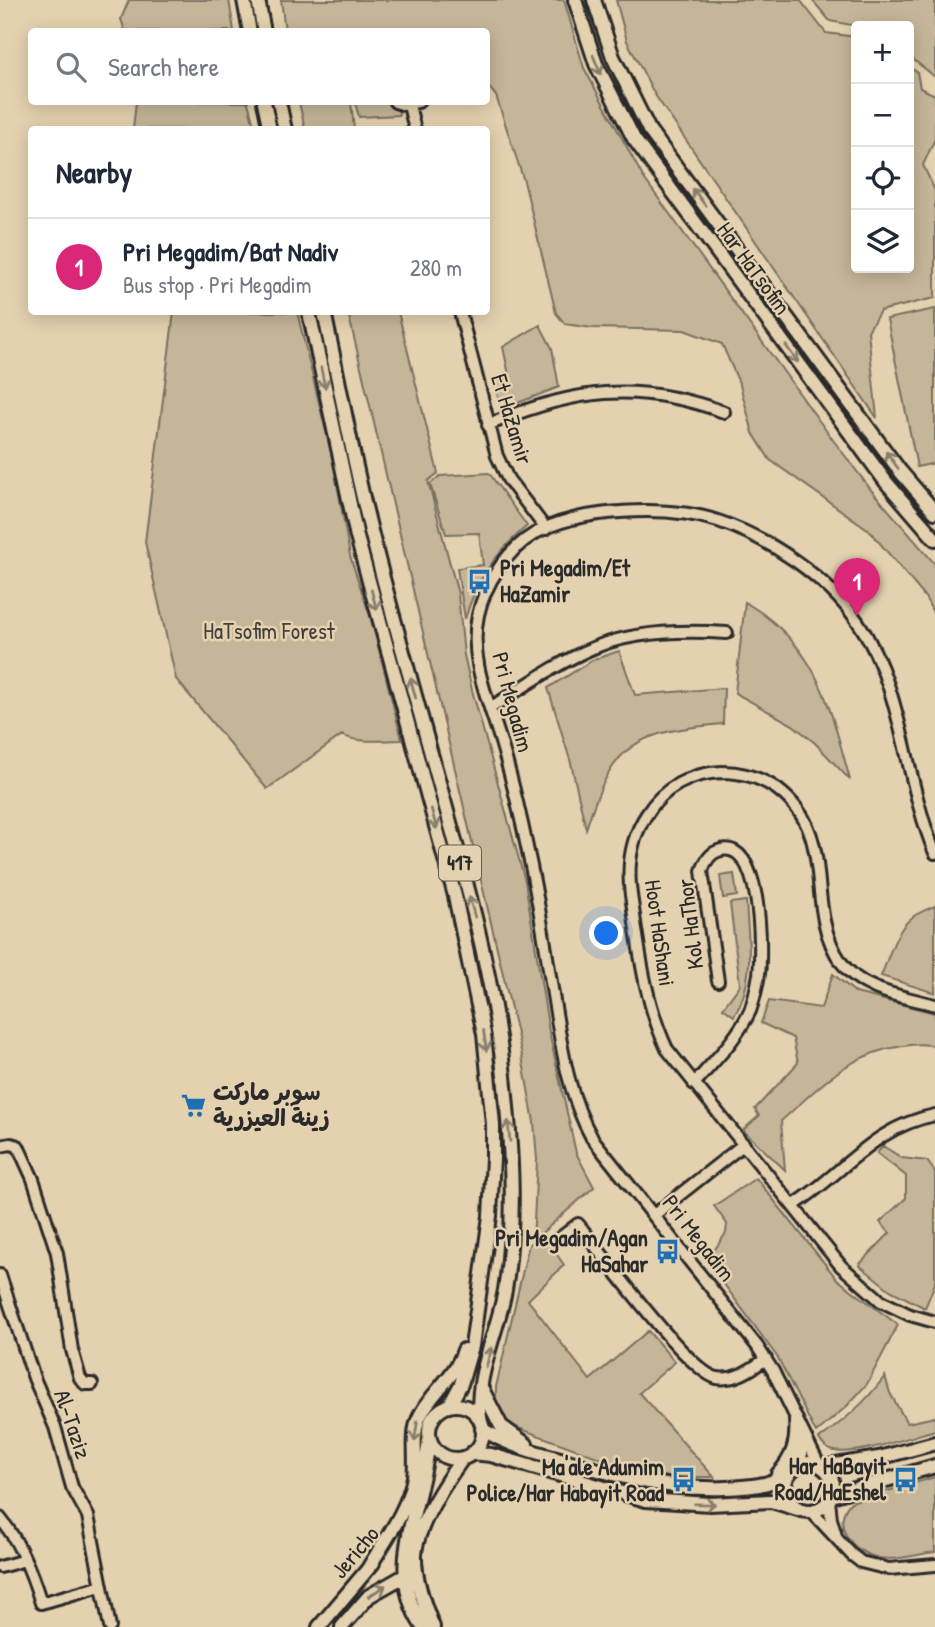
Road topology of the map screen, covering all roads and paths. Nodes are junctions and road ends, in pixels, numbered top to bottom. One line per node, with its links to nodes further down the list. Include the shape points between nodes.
1 (244, 0): 5 (main road)
2 (258, 0): 6 (main road)
3 (575, 0): 20 (main road, Har HaTsofim, one-way to 20, via 596,64 634,139 886,482)
4 (594, 0): 18 (main road, Har HaTsofim, one-way to 4, via 649,130 612,57)
5 (249, 28)
6 (263, 28)
7 (265, 105): 10 (main road)
8 (280, 105): 11 (main road)
9 (414, 105): 12 (street)
10 (269, 126)
11 (284, 126)
12 (415, 126)
13 (310, 315): 34 (main road, 417, one-way to 34, via 357,537 455,896 484,1034 494,1158)
14 (325, 315): 38 (main road, 417, one-way to 14, via 498,1324 509,1234 511,1164 499,1041 481,941 371,533)
15 (461, 315): 17 (street, Et HaZamir)
16 (724, 412): 17 (street, via 683,398 605,392 542,404)
17 (488, 425): 19 (street, Et HaZamir, via 508,479)
18 (935, 512)
19 (546, 529): 22 (street, Pri Megadim, via 507,558 484,595 476,635 479,671); 23 (street, Pri Megadim, via 619,513 691,515 753,535 812,575 852,615 879,661)
20 (935, 539)
21 (727, 633): 22 (street, via 670,633 596,646)
22 (490, 708): 31 (street, Pri Megadim, via 529,855 571,1091 592,1138)
23 (935, 853)
24 (718, 981): 26 (street, Kol HaThor, via 702,871 710,856 726,849 740,856 756,891 759,973 743,1025)
25 (935, 1005): 26 (street, Hoot HaShani, via 880,990 851,974 842,963 828,936 813,838 793,803 772,785 741,774 689,778 651,806 641,822 631,854 629,884 652,1014 667,1049)
26 (694, 1084): 29 (street, Hoot HaShani)
27 (935, 1115): 30 (street, via 879,1137)
28 (0, 1146): 37 (street, via 18,1146 33,1179 57,1253 80,1378)
29 (745, 1147): 30 (street, Hoot HaShani); 31 (street)
30 (793, 1205): 35 (street, Hoot HaShani, via 864,1288 897,1309)
31 (654, 1215): 36 (street, Pri Megadim)
32 (560, 1238): 36 (street, via 578,1224 680,1351 708,1376 734,1377)
33 (0, 1275): 61 (street, Al-Taziz, via 72,1488 88,1516)
34 (477, 1306): 39 (main road, 417, via 464,1375); 59 (main road, one-way to 59, via 462,1357 418,1419 412,1488)
35 (935, 1322)
36 (765, 1359): 40 (street, Pri Megadim)
37 (92, 1384)
38 (480, 1386): 41 (main road, 417); 44 (main road, via 501,1426)
39 (449, 1406): 41 (main road, via 465,1407); 42 (main road, 417, via 435,1415)
40 (798, 1425): 46 (street, Pri Megadim); 48 (street, via 802,1454); 49 (main road, via 789,1461 777,1475)
41 (482, 1426): 44 (main road, via 506,1443); 45 (main road, 417, via 480,1443)
42 (429, 1438): 45 (main road, via 438,1452 454,1458); 51 (main road)
43 (935, 1443): 46 (main road)
44 (541, 1454): 49 (main road, via 649,1484)
45 (467, 1455): 52 (main road, one-way to 52, via 491,1455 646,1500 771,1502); 56 (main road, via 425,1520)
46 (821, 1466): 48 (main road, via 808,1463); 50 (main road, via 832,1480)
47 (935, 1466): 50 (main road)
48 (791, 1471): 49 (main road); 52 (main road, via 785,1480 786,1495 794,1507)
49 (757, 1485)
50 (830, 1498): 52 (main road, via 824,1506); 54 (street, via 832,1525)
51 (417, 1500): 59 (main road, Jericho, via 405,1523); 60 (main road, via 409,1526)
52 (806, 1510): 54 (street)
53 (0, 1518): 55 (street)
54 (842, 1544): 57 (street, via 861,1562 880,1568)
55 (25, 1560): 58 (street); 61 (street, via 41,1603)
56 (416, 1560): 60 (main road, Jericho); 66 (main road, via 420,1590)
57 (935, 1564)
58 (0, 1567)
59 (368, 1569): 63 (main road, Jericho)
60 (406, 1575): 64 (main road, Jericho, one-way to 60, via 369,1596); 65 (main road, via 410,1604)
61 (101, 1586): 62 (street, Al-Taziz)
62 (110, 1627)
63 (319, 1627)
64 (342, 1627)
65 (423, 1627)
66 (433, 1627)

